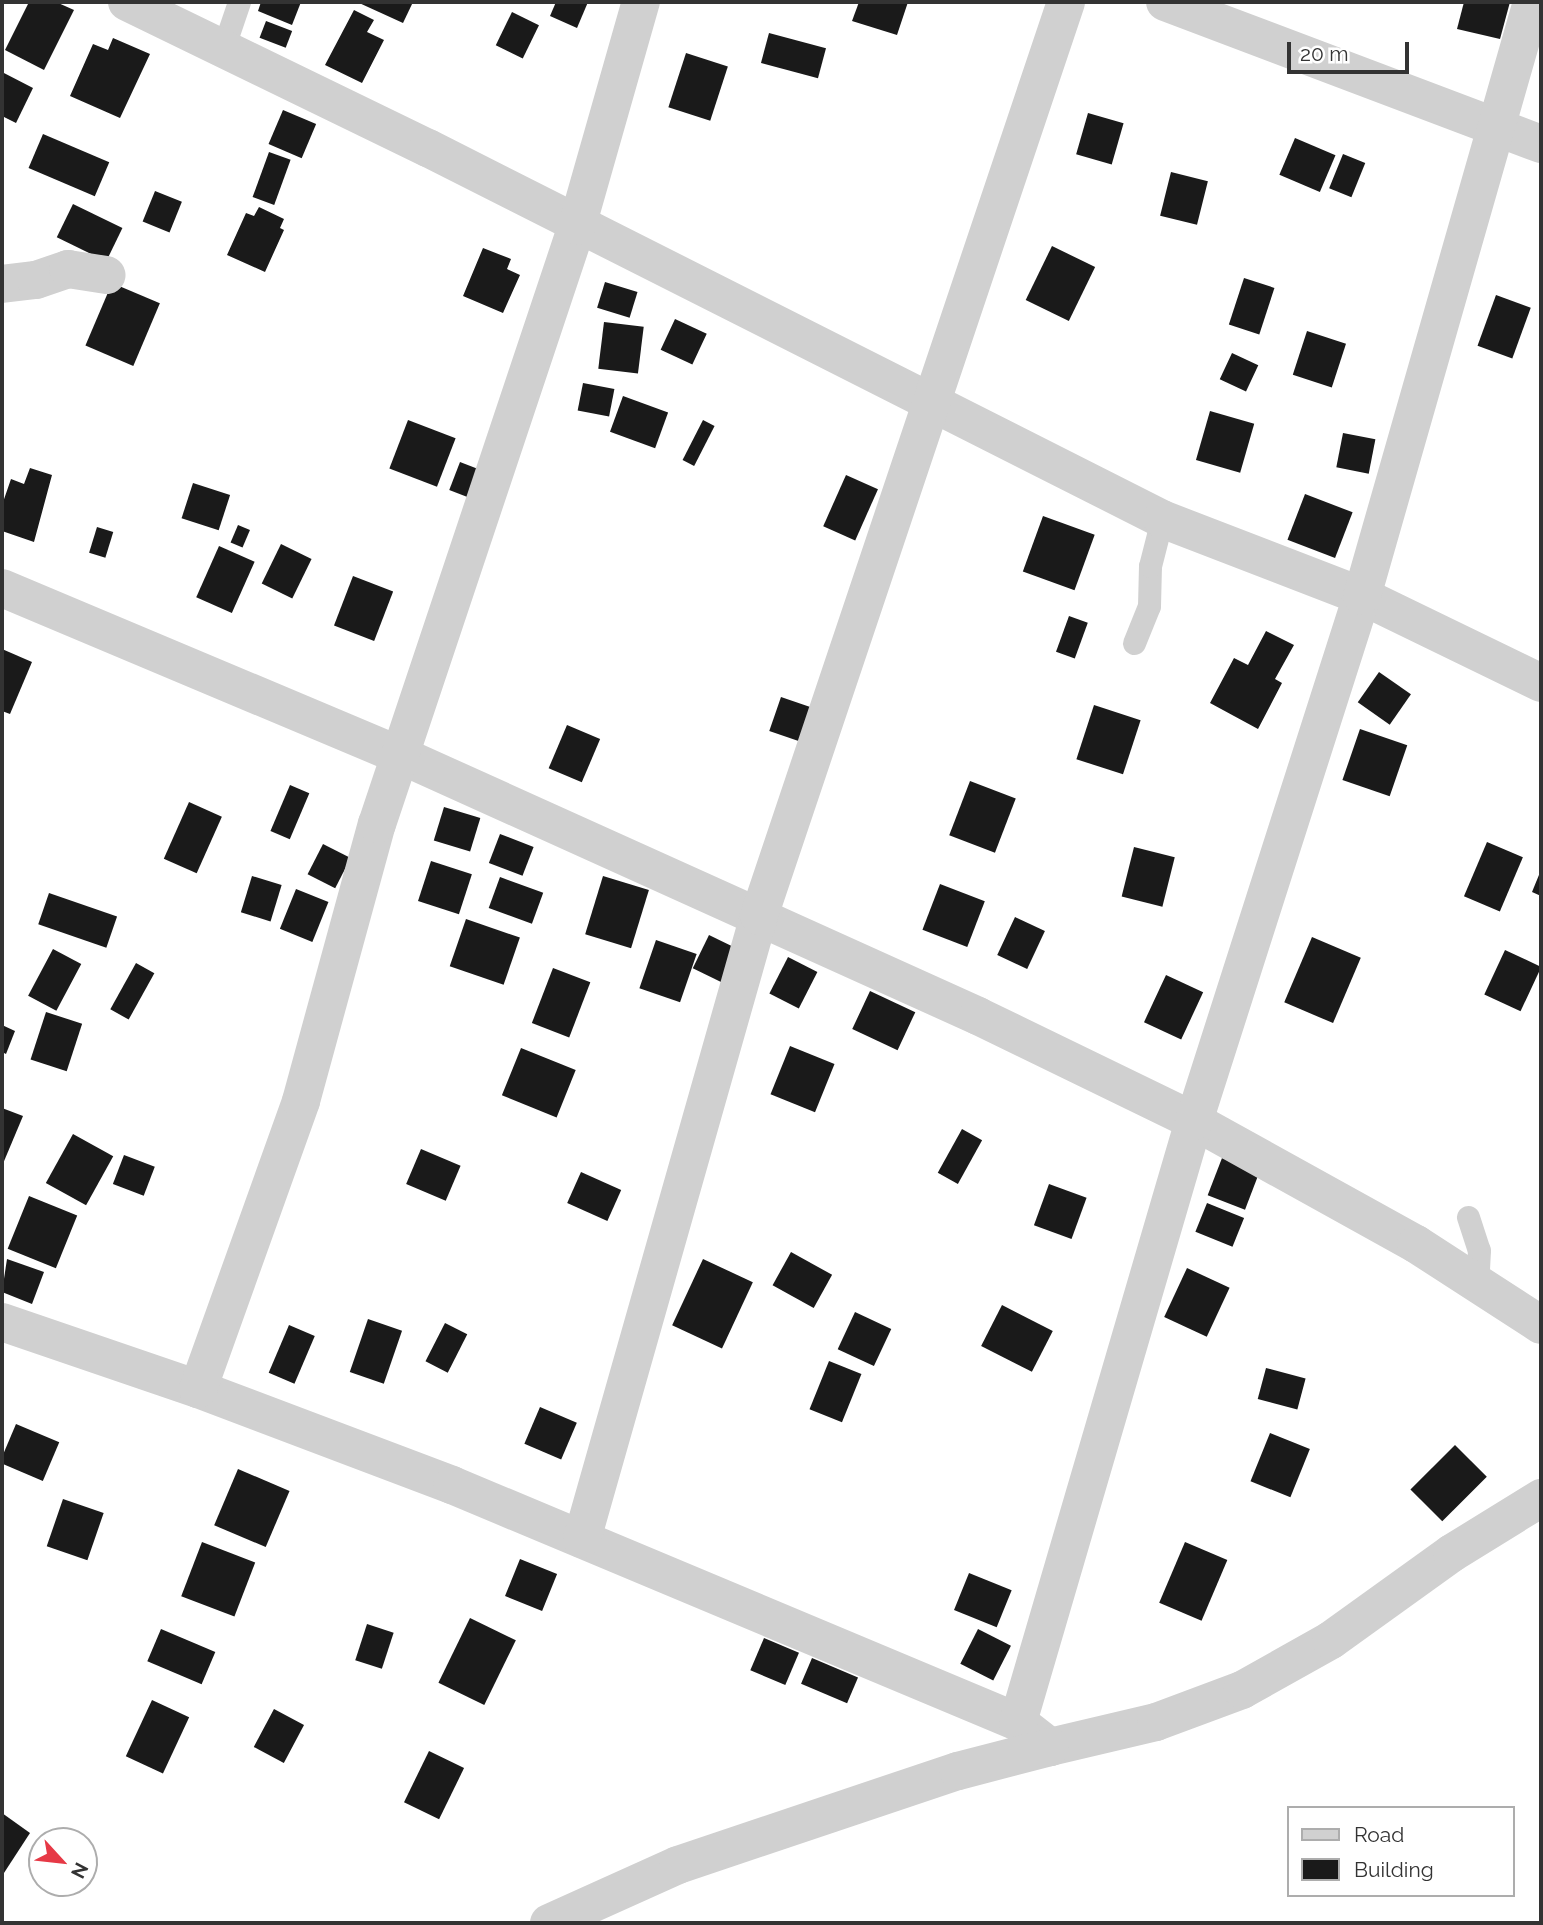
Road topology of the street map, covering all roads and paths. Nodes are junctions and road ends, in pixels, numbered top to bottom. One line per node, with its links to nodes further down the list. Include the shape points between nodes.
1 (127, 2): 7 (street)
2 (239, 2): 7 (lane)
3 (641, 2): 10 (street)
4 (1066, 2): 13 (street)
5 (1165, 2): 8 (street)
6 (1532, 2): 8 (street)
7 (223, 49): 10 (street)
8 (1494, 126): 9 (street); 16 (street)
9 (1541, 144)
10 (577, 226): 13 (street); 19 (street)
11 (107, 275): 12 (street, via 68,269)
12 (2, 284)
13 (931, 402): 14 (street); 20 (street)
14 (1162, 520): 16 (street); 17 (lane, via 1150,566 1149,606)
15 (2, 588): 19 (street)
16 (1362, 596): 18 (street); 21 (street)
17 (1134, 643)
18 (1541, 683)
19 (400, 755): 20 (street); 26 (street, via 300,1101)
20 (759, 916): 21 (street); 28 (street)
21 (1194, 1121): 23 (street, via 1416,1244); 29 (street)
22 (1468, 1217): 23 (lane, via 1479,1250)
23 (1477, 1284): 25 (street)
24 (2, 1322): 26 (street)
25 (1541, 1325)
26 (198, 1389): 28 (street)
27 (1541, 1498): 30 (street, via 1452,1553 1331,1640 1242,1690 1156,1722)
28 (582, 1539): 29 (street)
29 (1018, 1723): 30 (street)
30 (1049, 1747): 31 (street, via 958,1771 678,1865)
31 (549, 1923)

